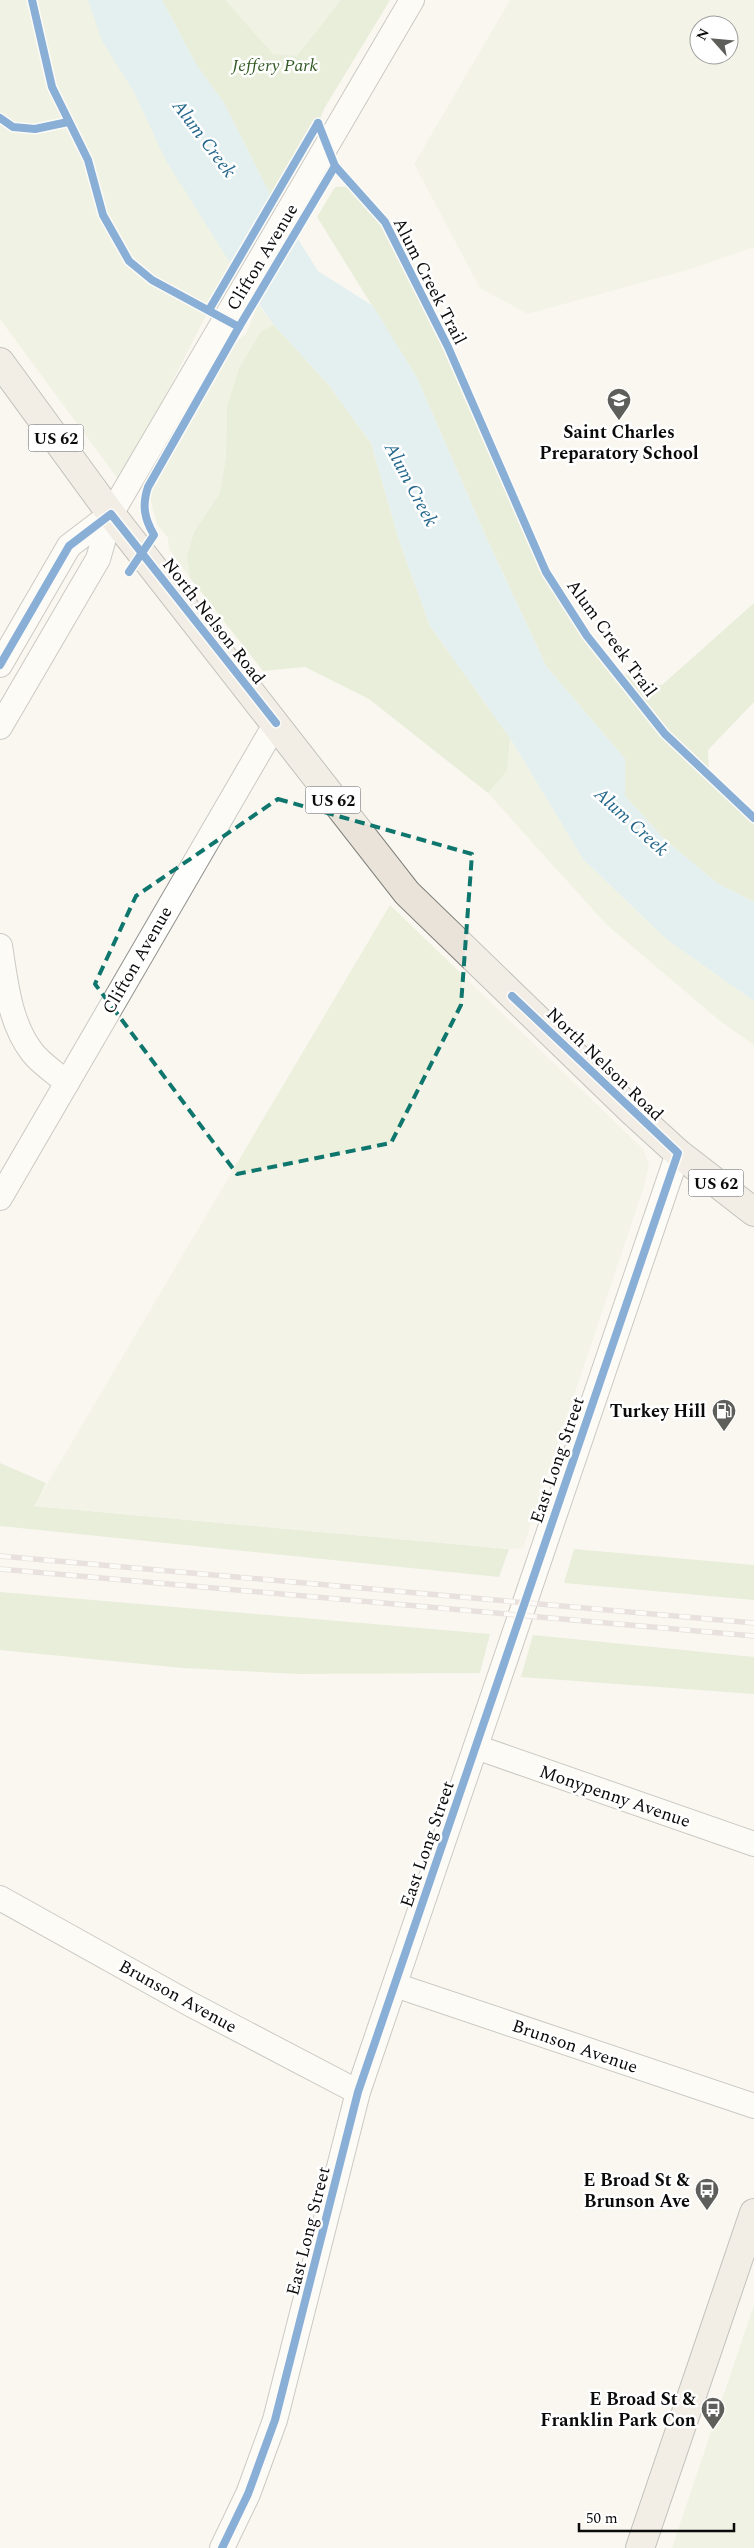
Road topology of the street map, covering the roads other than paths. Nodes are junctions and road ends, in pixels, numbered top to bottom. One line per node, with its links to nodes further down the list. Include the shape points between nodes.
1 (412, 0): 3 (street, Clifton Avenue)
2 (0, 362): 3 (main road, North Nelson Road / US 62)
3 (111, 514): 4 (street, via 69,546); 5 (main road, North Nelson Road / US 62); 6 (street, via 98,559)
4 (0, 665)
5 (276, 723): 8 (street, Clifton Avenue); 9 (main road, North Nelson Road / US 62, via 359,834 412,898)
6 (0, 727)
7 (0, 946): 8 (street, via 17,1028 33,1053)
8 (66, 1083): 10 (street, Clifton Avenue)
9 (678, 1152): 11 (main road, North Nelson Road / US 62); 12 (street, East Long Street)
10 (0, 1198)
11 (754, 1212)
12 (476, 1747): 13 (street, Monypenny Avenue); 15 (street, East Long Street)
13 (754, 1844)
14 (0, 1898): 16 (street, Brunson Avenue, via 190,2004)
15 (396, 1985): 16 (street, East Long Street); 17 (street, Brunson Avenue)
16 (358, 2092): 19 (street, East Long Street, via 275,2420 248,2494)
17 (754, 2106)
18 (754, 2213): 20 (main road)
19 (222, 2548)
20 (640, 2548)

